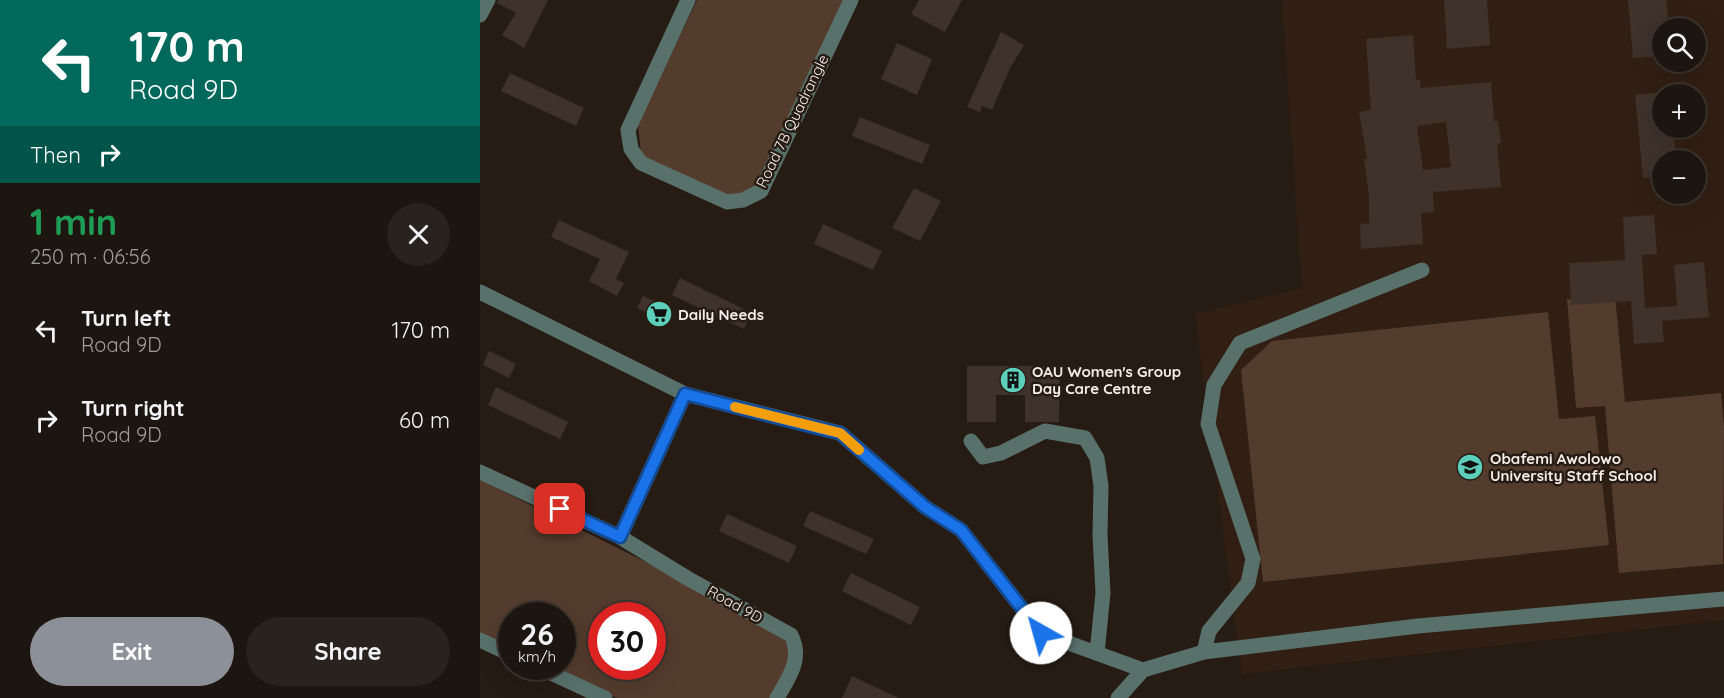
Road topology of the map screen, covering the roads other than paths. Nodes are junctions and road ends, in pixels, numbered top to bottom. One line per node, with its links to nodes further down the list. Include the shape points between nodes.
1 (488, 0): 4 (street)
2 (688, 0): 3 (street, Road 7B Quadrangle, via 628,130 631,149 641,163 727,202 743,200 761,191)
3 (851, 0)
4 (480, 15)
5 (1422, 270): 14 (street, via 1240,342 1214,385 1208,424 1253,559 1248,582 1209,631)
6 (480, 292): 7 (street)
7 (685, 394): 10 (street); 15 (street, via 840,433 925,507 961,530 1041,633)
8 (971, 441): 15 (street, via 983,457 1001,453 1045,431 1085,438 1097,458 1103,593)
9 (480, 472): 10 (street, Road 9D)
10 (620, 537): 19 (street, Road 9D, via 790,635 797,647 795,666)
11 (1724, 599): 14 (street, via 1418,626)
12 (480, 640): 13 (street)
13 (498, 648)
14 (1204, 652): 16 (street)
15 (1097, 653): 16 (street)
16 (1143, 670): 20 (street)
17 (566, 680): 18 (street)
18 (605, 698)
19 (777, 698)
20 (1118, 698)

